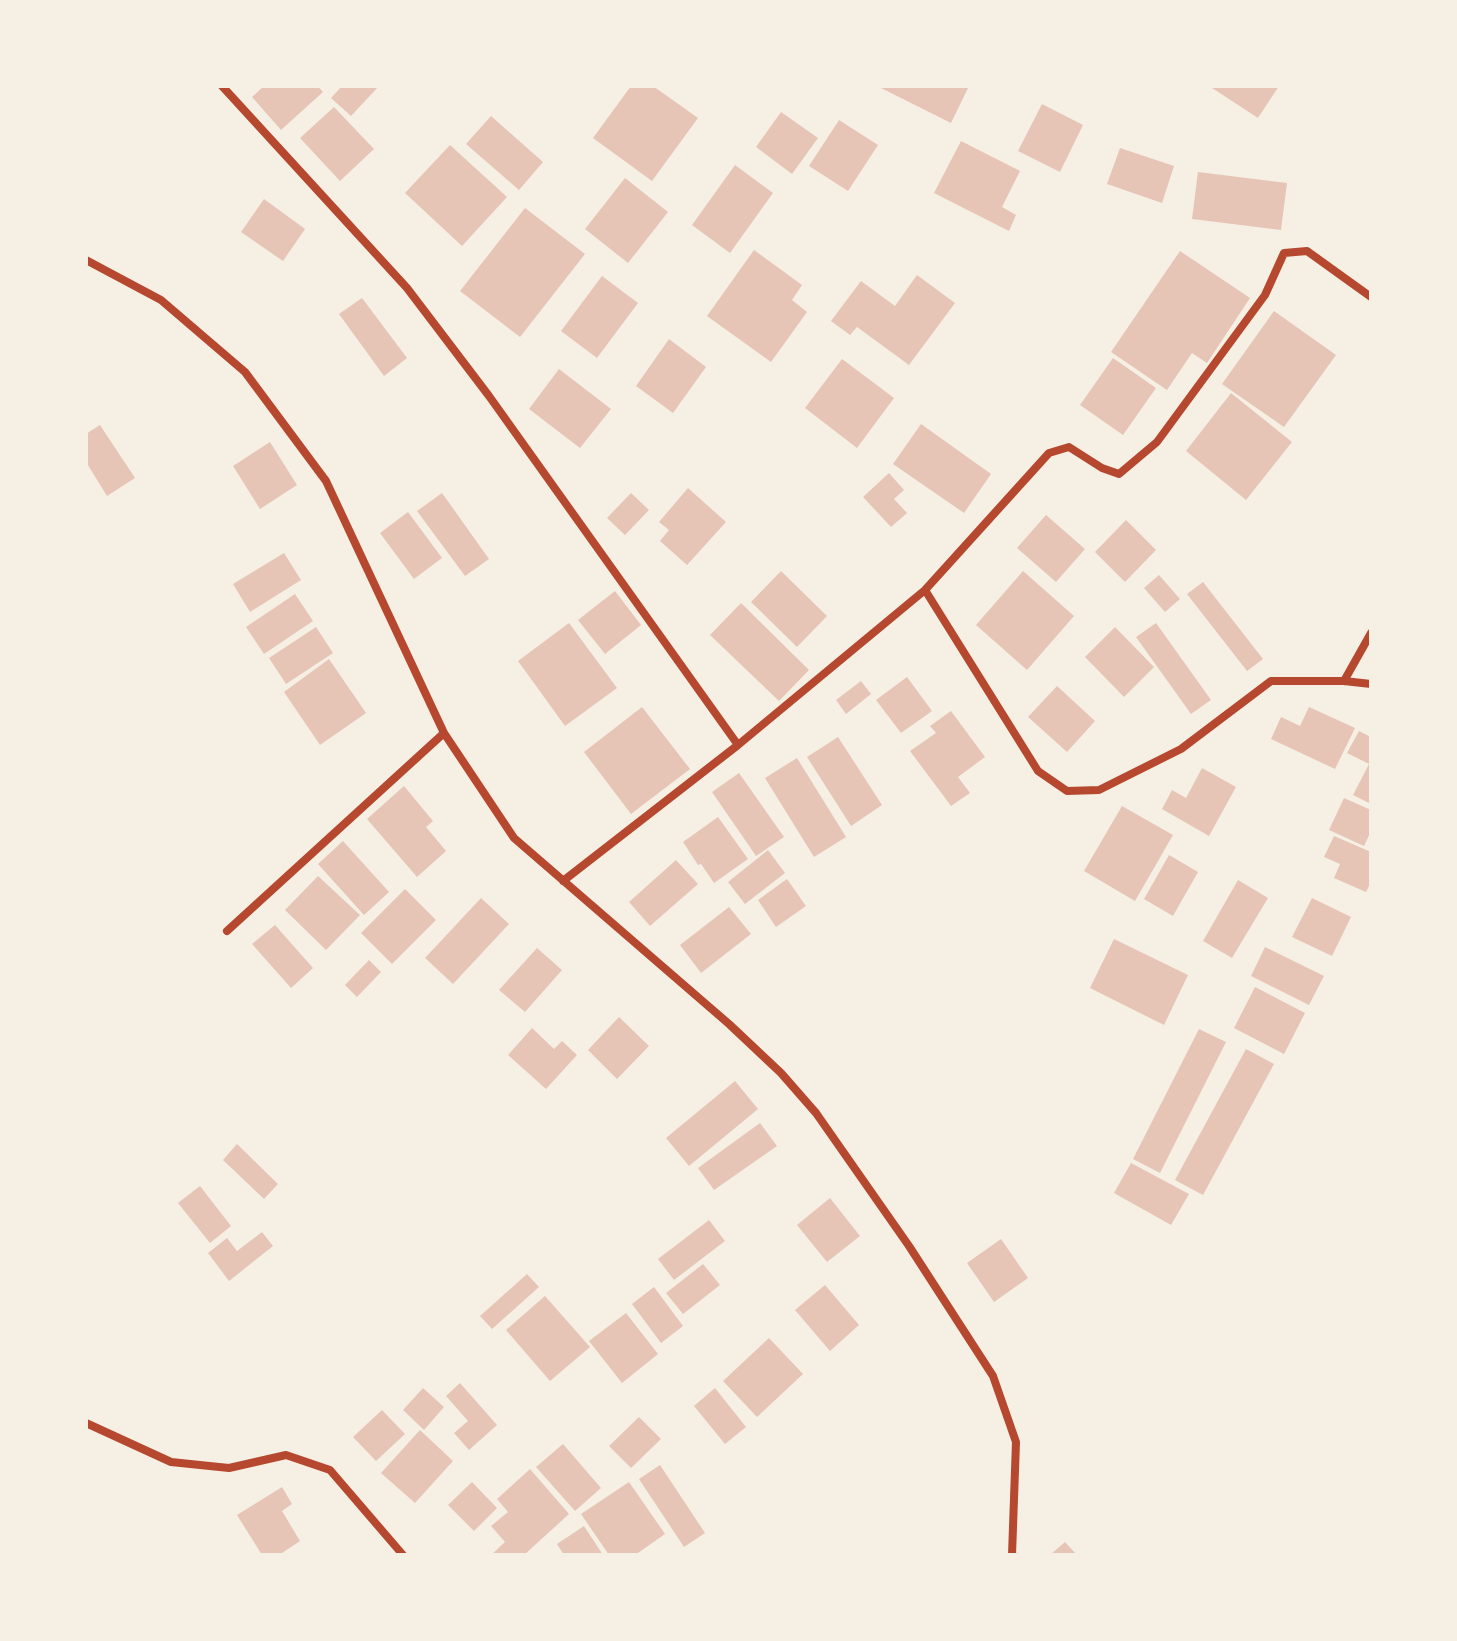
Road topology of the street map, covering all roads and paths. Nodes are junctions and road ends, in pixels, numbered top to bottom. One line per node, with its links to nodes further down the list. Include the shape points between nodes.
1 (222, 86): 9 (street, via 407,288)
2 (86, 260): 8 (street, via 161,300 245,372 326,481)
3 (1371, 297): 4 (street, via 1307,251 1284,253 1265,295 1157,442 1119,474 1069,447 1049,453)
4 (925, 590): 6 (street, via 1038,771 1067,791 1099,790 1181,749 1271,681); 9 (street)
5 (1371, 633): 6 (street)
6 (1344, 681): 7 (street)
7 (1371, 684)
8 (444, 733): 10 (street, via 514,838); 11 (street)
9 (738, 745): 10 (street)
10 (563, 881): 14 (street, via 781,1073 816,1113 909,1246 993,1376 1016,1442)
11 (227, 931)
12 (86, 1423): 13 (street, via 171,1462 229,1468 286,1455 330,1470)
13 (403, 1555)
14 (1012, 1555)

